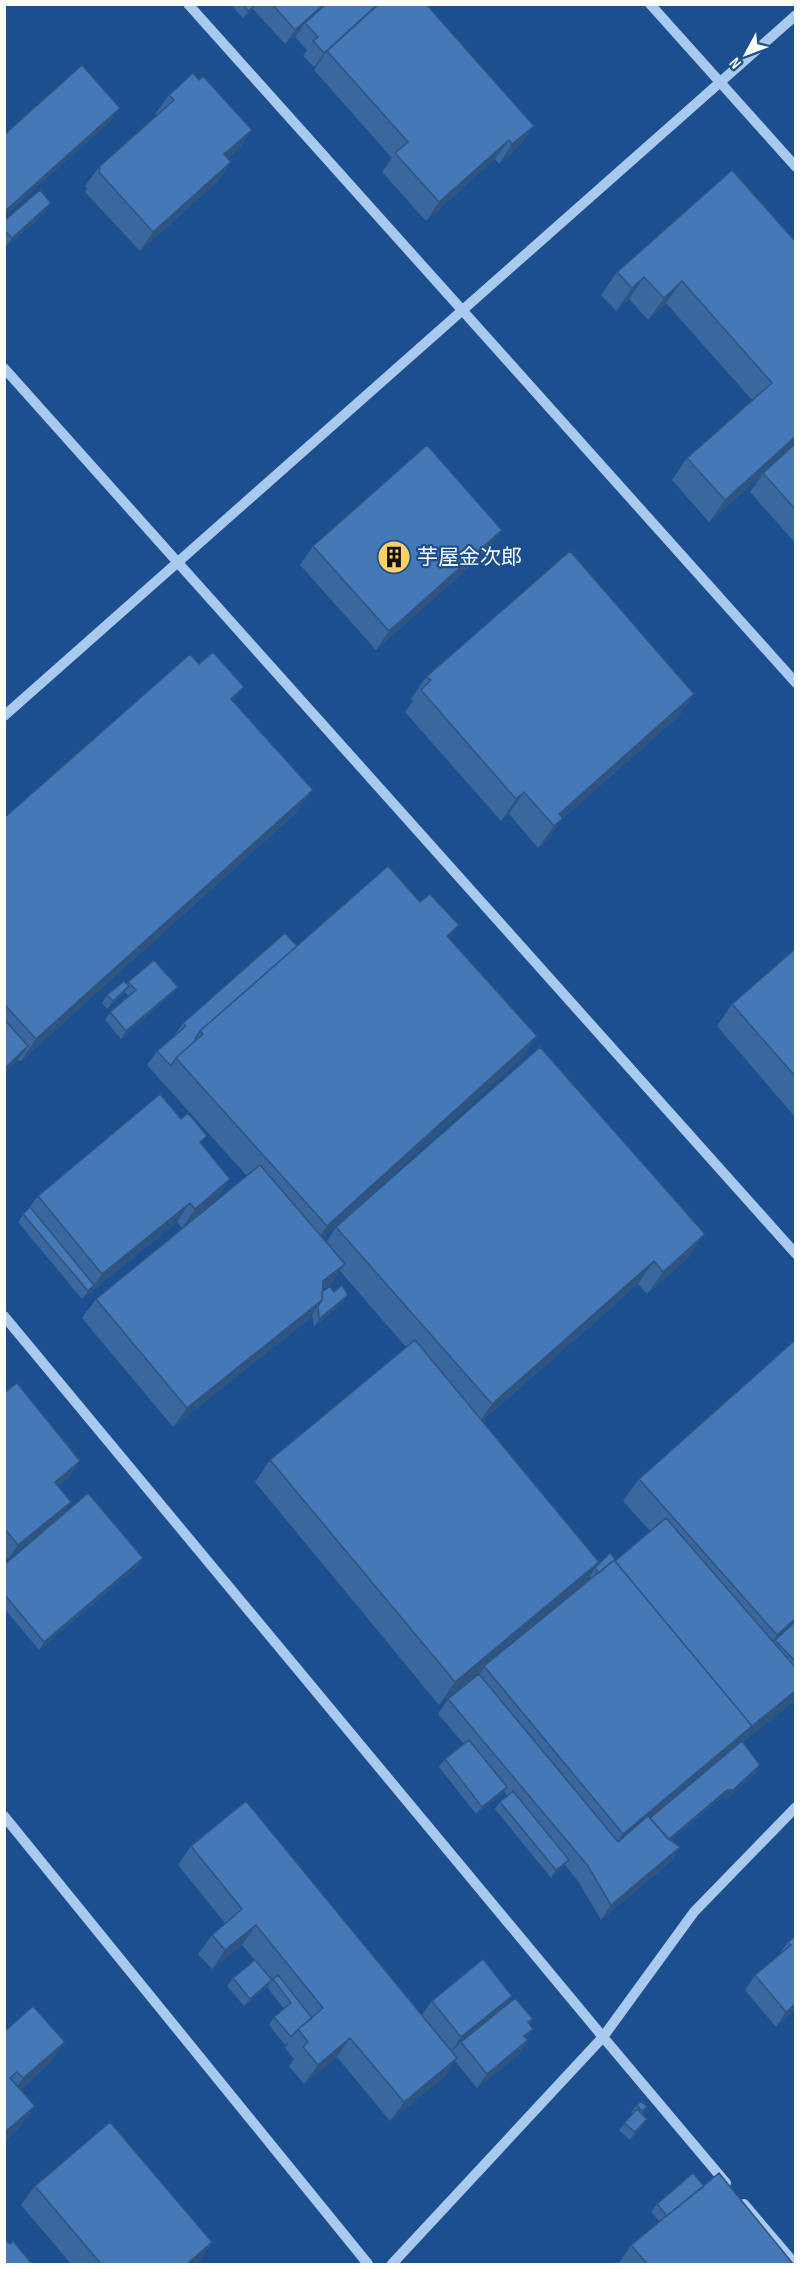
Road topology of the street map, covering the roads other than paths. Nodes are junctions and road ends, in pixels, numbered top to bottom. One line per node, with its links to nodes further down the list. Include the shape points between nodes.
1 (188, 4): 6 (street)
2 (651, 4): 4 (street)
3 (795, 15): 4 (street)
4 (720, 82): 5 (street); 6 (street)
5 (795, 167)
6 (462, 310): 8 (street); 9 (street)
7 (4, 368): 8 (street)
8 (177, 562): 10 (street); 11 (street)
9 (795, 683)
10 (4, 716)
11 (795, 1254)
12 (4, 1316): 15 (street)
13 (795, 1807): 15 (street, via 694,1912)
14 (4, 1816): 16 (street)
15 (603, 2037): 17 (street); 18 (street)
16 (368, 2265)
17 (392, 2265)
18 (795, 2265)

